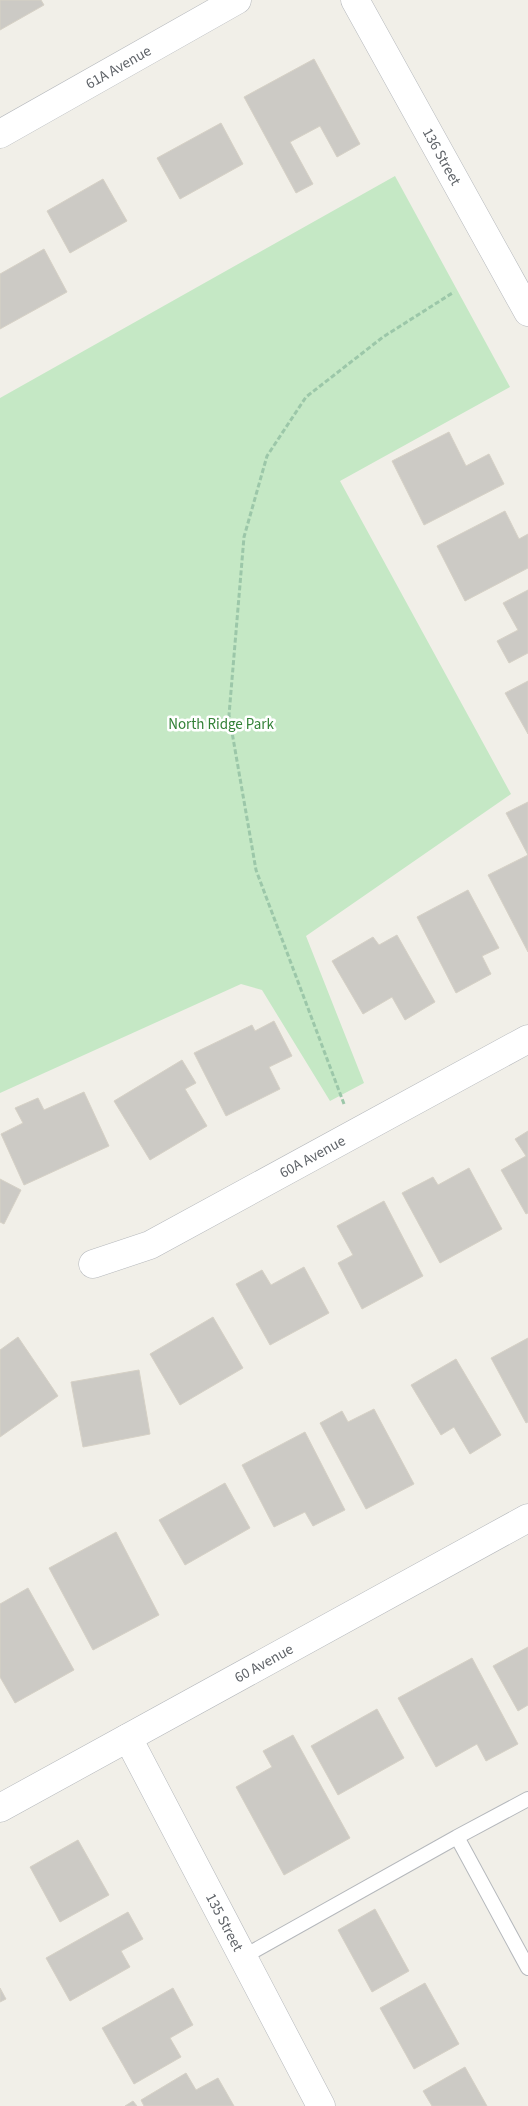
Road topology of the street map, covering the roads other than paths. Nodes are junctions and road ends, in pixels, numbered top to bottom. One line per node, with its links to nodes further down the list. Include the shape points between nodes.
1 (237, 0): 3 (street, 61A Avenue)
2 (355, 0): 4 (street, 136 Street)
3 (0, 134)
4 (528, 312)
5 (528, 1039): 6 (street, 60A Avenue, via 150,1246)
6 (93, 1264)
7 (528, 1518): 8 (street, 60 Avenue)
8 (128, 1738): 10 (street, 60 Avenue); 12 (street, 135 Street)
9 (528, 1799): 11 (lane)
10 (0, 1808)
11 (457, 1837): 12 (lane); 13 (lane)
12 (243, 1957): 14 (street, 135 Street)
13 (528, 1968)
14 (321, 2106)

